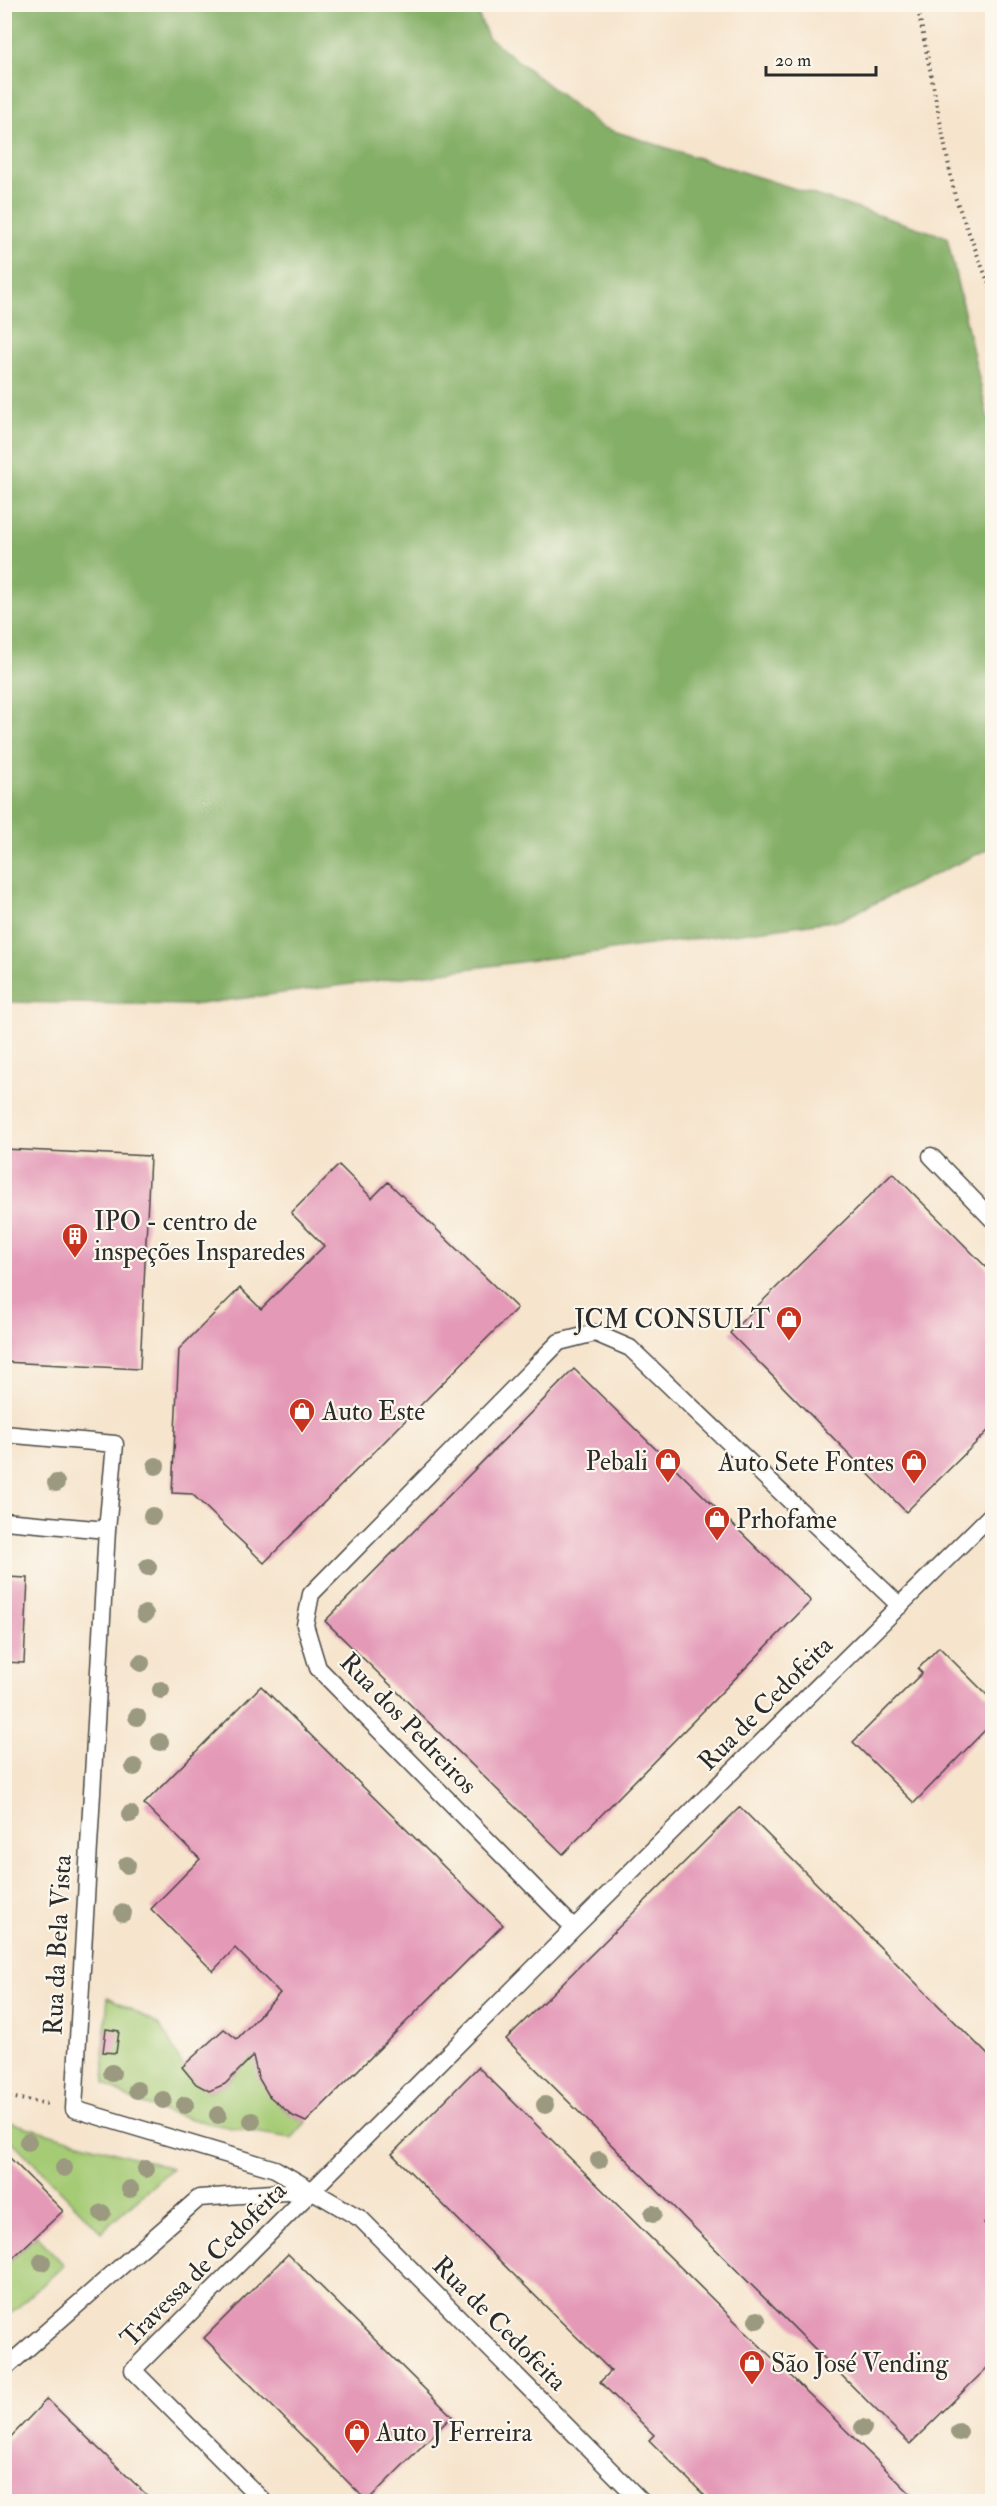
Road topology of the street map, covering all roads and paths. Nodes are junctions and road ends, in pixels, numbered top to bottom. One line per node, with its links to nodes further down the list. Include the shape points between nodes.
1 (917, 4): 3 (path, via 955,197)
2 (4, 217): 4 (path, via 8,261 8,308)
3 (993, 291)
4 (4, 320)
5 (931, 1156): 6 (lane)
6 (993, 1219)
7 (4, 1434): 10 (lane, Rua da Bela Vista, via 115,1444)
8 (993, 1514): 11 (lane, Rua de Cedofeita)
9 (4, 1521): 10 (lane)
10 (107, 1530): 14 (lane, Rua da Bela Vista)
11 (900, 1606): 12 (lane, Rua de Cedofeita); 12 (lane, Rua dos Pedreiros, via 630,1348 595,1333 558,1342 310,1594 304,1625 318,1668)
12 (574, 1928): 15 (lane, Rua de Cedofeita)
13 (4, 2096): 14 (path)
14 (74, 2109): 15 (lane, via 275,2169)
15 (314, 2190): 16 (lane, via 199,2198); 17 (lane, Travessa de Cedofeita, via 133,2370); 18 (lane, Rua de Cedofeita, via 361,2219)
16 (4, 2369)
17 (264, 2502)
18 (642, 2502)

